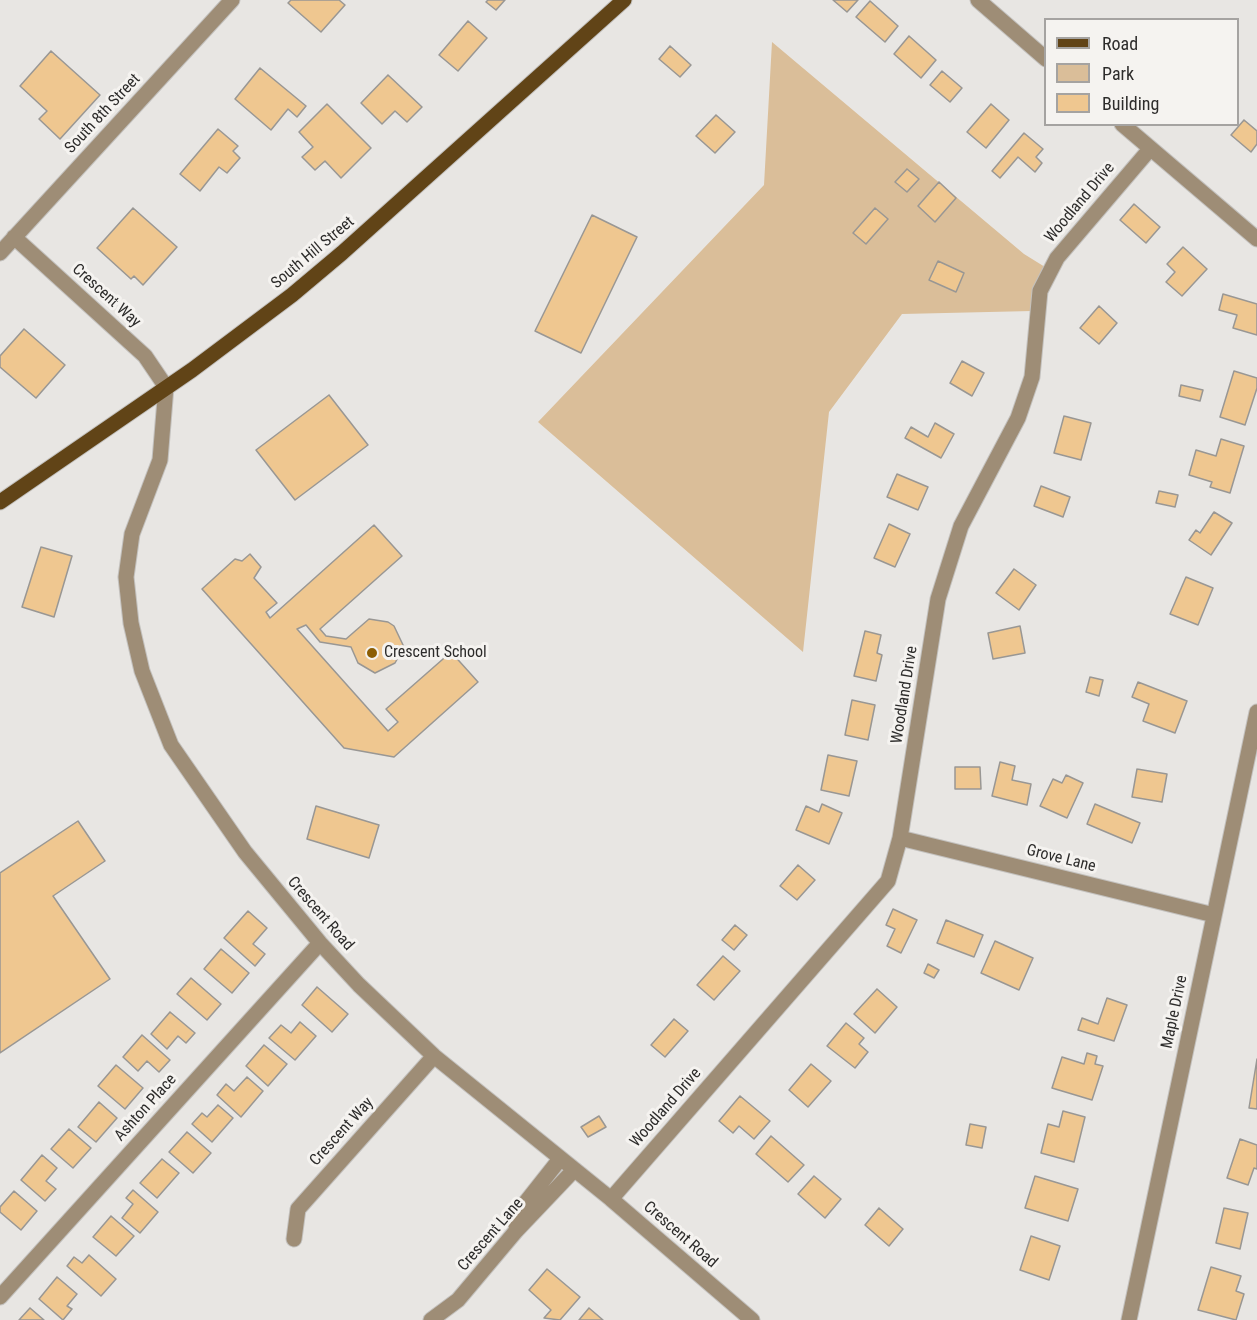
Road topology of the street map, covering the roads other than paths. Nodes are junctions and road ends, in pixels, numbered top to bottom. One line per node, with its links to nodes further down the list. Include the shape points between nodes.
1 (232, 0): 7 (street, South 8th Street)
2 (624, 0): 10 (main road, South Hill Street, via 325,268)
3 (978, 0): 4 (street)
4 (1044, 57)
5 (1124, 126): 6 (street)
6 (1150, 149): 8 (street); 13 (street, Woodland Drive, via 1057,258 1040,291 1032,376 1018,418 961,526 938,599)
7 (14, 237): 9 (street, South 8th Street); 10 (street, Crescent Way, via 145,356)
8 (1257, 239)
9 (0, 253)
10 (166, 387): 11 (main road, South Hill Street); 15 (street, Crescent Road, via 160,460 132,534 126,577 142,671 171,745 245,852)
11 (0, 502)
12 (1257, 712): 14 (street, Maple Drive)
13 (900, 838): 14 (street, Grove Lane); 19 (street, Woodland Drive, via 888,881)
14 (1214, 915): 25 (street, Maple Drive)
15 (320, 943): 16 (street, Crescent Road, via 358,985); 22 (street, Ashton Place)
16 (434, 1056): 17 (street, Crescent Road); 20 (street, Crescent Way, via 298,1209)
17 (560, 1159): 18 (street, Crescent Road); 21 (street, via 526,1202)
18 (574, 1170): 19 (street, Crescent Road); 21 (street, Crescent Lane)
19 (611, 1199): 24 (street, Crescent Road)
20 (294, 1239)
21 (510, 1239): 23 (street, Crescent Lane, via 458,1300)
22 (0, 1297)
23 (431, 1320)
24 (752, 1320)
25 (1129, 1320)

